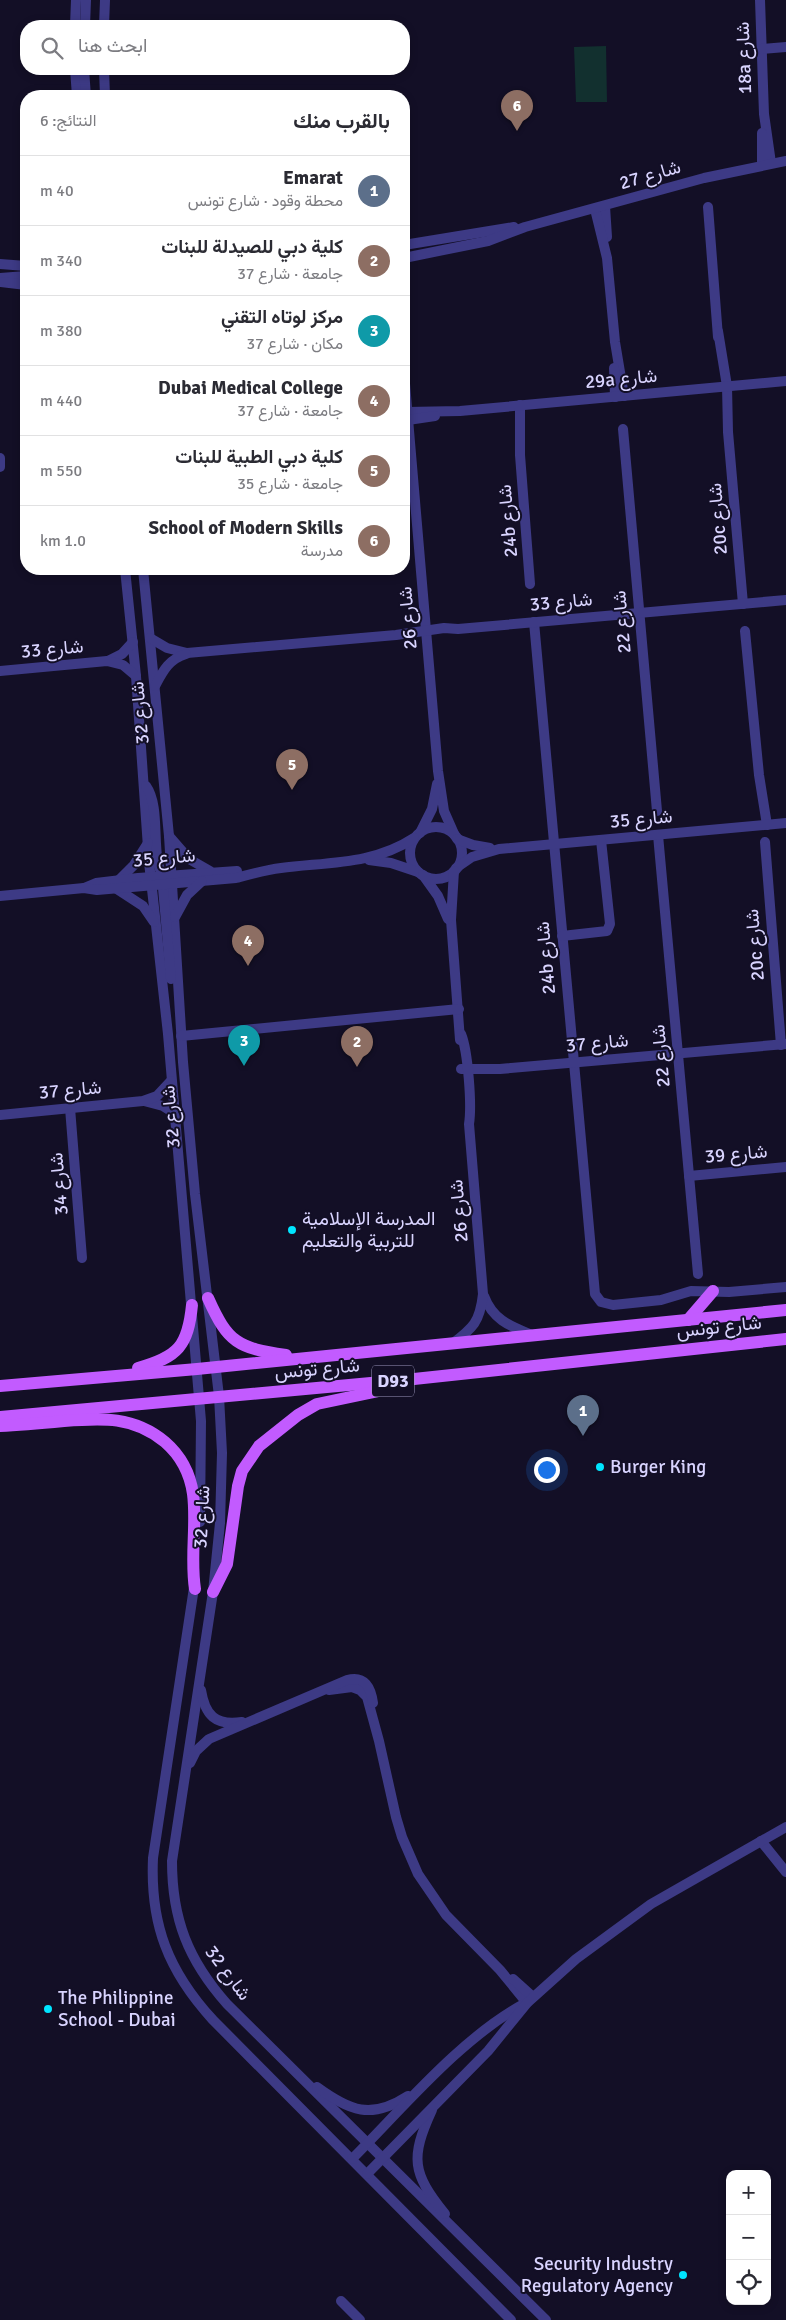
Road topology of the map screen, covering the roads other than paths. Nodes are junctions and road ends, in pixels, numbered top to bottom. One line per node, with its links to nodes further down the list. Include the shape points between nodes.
1 (76, 0): 5 (street)
2 (86, 0): 6 (street)
3 (105, 0): 7 (street)
4 (760, 0): 9 (street, 18a شارع)
5 (75, 20)
6 (85, 20)
7 (104, 20)
8 (786, 47): 9 (street)
9 (762, 49): 17 (street, 18a شارع)
10 (75, 75): 13 (street)
11 (84, 75): 14 (street)
12 (104, 75): 15 (street)
13 (77, 90)
14 (86, 90)
15 (105, 90)
16 (786, 161): 17 (street, شارع 27)
17 (767, 164): 19 (street, شارع 27, via 704,178)
18 (708, 207): 30 (street, 20c شارع)
19 (600, 208): 20 (street, شارع 27); 31 (street)
20 (525, 227): 21 (street, شارع 27); 22 (street, شارع 27, via 488,241)
21 (410, 244)
22 (410, 258)
23 (0, 264): 24 (street)
24 (20, 265)
25 (20, 276): 26 (street)
26 (0, 278)
27 (0, 282): 28 (street)
28 (20, 284)
29 (786, 381): 30 (street, 29a شارع)
30 (724, 387): 31 (street, 29a شارع); 42 (street, 20c شارع)
31 (620, 396): 32 (street, 29a شارع)
32 (516, 406): 33 (street, 29a شارع); 40 (street, 24b شارع)
33 (410, 416)
34 (624, 430): 43 (street, شارع 22)
35 (410, 450): 46 (street, شارع 26)
36 (0, 458): 37 (street)
37 (0, 467)
38 (126, 575): 48 (street, شارع 32)
39 (144, 575): 47 (street, شارع 32)
40 (530, 584)
41 (786, 600): 42 (street, شارع 33)
42 (742, 604): 43 (street, شارع 33)
43 (638, 613): 44 (street, شارع 33); 56 (street, شارع 22)
44 (534, 622): 46 (street, شارع 33, via 458,629 448,633); 66 (street, 24b شارع)
45 (745, 631): 58 (street)
46 (426, 632): 49 (street, شارع 33, via 405,637 396,635); 54 (street, شارع 26)
47 (150, 638): 49 (street, شارع 33, via 173,651); 53 (street, شارع 32)
48 (133, 642): 50 (street, شارع 33, via 122,654); 52 (street, شارع 32)
49 (187, 653): 53 (street, شارع 33, via 167,666)
50 (107, 661): 51 (street, شارع 33); 52 (street, شارع 33, via 123,665)
51 (0, 671)
52 (136, 676): 55 (street, شارع 32)
53 (155, 686): 60 (street, شارع 32)
54 (438, 771): 61 (street, شارع 26, via 432,809); 62 (street, شارع 26, via 444,811)
55 (144, 784): 64 (street, شارع 32); 73 (street, via 152,798)
56 (657, 811)
57 (786, 823): 58 (street, شارع 35)
58 (763, 825): 59 (street, شارع 35)
59 (658, 835): 63 (street, شارع 35); 85 (street, شارع 22)
60 (169, 836): 70 (street, via 189,859); 73 (street, شارع 32)
61 (417, 836): 62 (street, via 434,827 449,831); 68 (street, شارع 35, via 389,852); 72 (street, via 410,853 414,867)
62 (456, 837): 67 (street, شارع 35, via 473,845); 69 (street, via 461,854)
63 (601, 840): 66 (street, شارع 35); 80 (street, via 610,924 607,931)
64 (148, 842): 73 (street, شارع 32); 75 (street)
65 (764, 842): 84 (street, 20c شارع)
66 (554, 844): 67 (street, شارع 35); 80 (street, 24b شارع)
67 (499, 849): 69 (street, شارع 35, via 472,857)
68 (361, 860): 71 (street, شارع 35); 72 (street, شارع 35, via 391,864)
69 (455, 870): 72 (street, via 439,878); 79 (street, شارع 26, via 451,895)
70 (213, 872): 71 (street, شارع 35); 73 (street, شارع 35)
71 (248, 873): 74 (street, شارع 35, via 236,878)
72 (421, 874): 79 (street, شارع 26, via 441,902)
73 (162, 880): 74 (street, شارع 35); 75 (street, شارع 35); 77 (street, شارع 32); 78 (street, شارع 32); 81 (street, via 172,984)
74 (203, 881): 77 (street, via 187,895)
75 (118, 884): 76 (street, شارع 35, via 96,883 84,888); 78 (street, via 142,906)
76 (0, 896)
77 (175, 918): 81 (street, شارع 32)
78 (156, 927): 88 (street, شارع 32)
79 (452, 932): 82 (street, شارع 26)
80 (562, 936): 86 (street, 24b شارع)
81 (178, 998): 83 (street, شارع 32)
82 (459, 1009): 83 (street); 87 (street, شارع 26)
83 (181, 1036): 101 (street, شارع 32)
84 (783, 1044): 85 (street, شارع 37)
85 (678, 1054): 86 (street, شارع 37); 94 (street, شارع 22)
86 (573, 1063): 87 (street, شارع 37, via 500,1069 488,1074); 98 (street, 24b شارع, via 594,1290 598,1300 609,1305 661,1300)
87 (465, 1072): 100 (street, شارع 26, via 465,1111 469,1124)
88 (171, 1080): 89 (street, شارع 37, via 157,1096); 91 (street, شارع 32)
89 (143, 1101): 90 (street, شارع 37); 91 (street, شارع 37, via 163,1106)
90 (70, 1108): 92 (street, شارع 37); 95 (street, شارع 34)
91 (174, 1113): 103 (street, شارع 32)
92 (0, 1114)
93 (786, 1167): 94 (street, شارع 39)
94 (689, 1176): 96 (street, شارع 22)
95 (82, 1258)
96 (698, 1274)
97 (786, 1287): 99 (street)
98 (691, 1290): 99 (street); 102 (street)
99 (712, 1291): 102 (main road)
100 (483, 1294): 106 (street, شارع 26, via 498,1319); 108 (street, شارع 26, via 478,1320)
101 (208, 1298): 109 (main road, via 222,1327 235,1340 255,1350); 110 (street, شارع 32)
102 (702, 1301): 105 (main road)
103 (192, 1305): 111 (street, شارع 32); 112 (main road, via 188,1333 172,1355)
104 (786, 1310): 105 (main road, شارع تونس / D93)
105 (688, 1320): 106 (main road, شارع تونس / D93)
106 (533, 1336): 108 (main road, شارع تونس / D93)
107 (786, 1339): 113 (main road, شارع تونس / D93)
108 (452, 1344): 109 (main road, شارع تونس / D93)
109 (306, 1358): 110 (main road, شارع تونس / D93)
110 (216, 1367): 111 (main road, شارع تونس / D93); 115 (street, شارع 32)
111 (197, 1369): 112 (main road, شارع تونس / D93); 116 (street, شارع 32)
112 (111, 1376): 114 (main road, شارع تونس / D93)
113 (414, 1379): 115 (main road, شارع تونس / D93); 120 (main road, via 392,1389 318,1404 298,1415 259,1446 242,1472 227,1564)
114 (0, 1386)
115 (219, 1396): 116 (main road, شارع تونس / D93); 120 (street, شارع 32, via 222,1488)
116 (199, 1398): 117 (main road, شارع تونس / D93); 119 (street, شارع 32, via 201,1488)
117 (0, 1417)
118 (0, 1426): 119 (main road, via 108,1418 132,1422 162,1440 177,1455 191,1483)
119 (194, 1589): 133 (street, شارع 32, via 153,1850 153,1893 160,1934 176,1971 199,2005)
120 (213, 1592): 121 (street, شارع 32)
121 (199, 1681): 122 (street, via 204,1706 214,1718 230,1723); 123 (street, شارع 32)
122 (252, 1720): 123 (street, via 202,1745); 127 (street, via 329,1690 352,1687 364,1693 369,1702 396,1817 418,1874 446,1915)
123 (184, 1776): 128 (street, شارع 32, via 172,1860 180,1928 195,1962 212,1987)
124 (786, 1827): 125 (street)
125 (764, 1839): 126 (street, via 780,1859); 127 (street, via 625,1922)
126 (784, 1870)
127 (530, 2000): 129 (street, via 490,2026); 130 (street, via 500,2038)
128 (288, 2065): 129 (street, via 348,2108 387,2108); 131 (street, شارع 32)
129 (423, 2086): 131 (street)
130 (436, 2101): 132 (street); 135 (street, via 418,2143 418,2171 431,2196)
131 (367, 2144): 132 (street, شارع 32); 133 (street)
132 (381, 2158): 134 (street); 135 (street, شارع 32)
133 (352, 2159): 134 (street, شارع 32)
134 (367, 2174): 138 (street, شارع 32)
135 (479, 2256): 139 (street, شارع 32)
136 (342, 2301): 137 (street)
137 (360, 2320)
138 (511, 2320)
139 (546, 2320)

